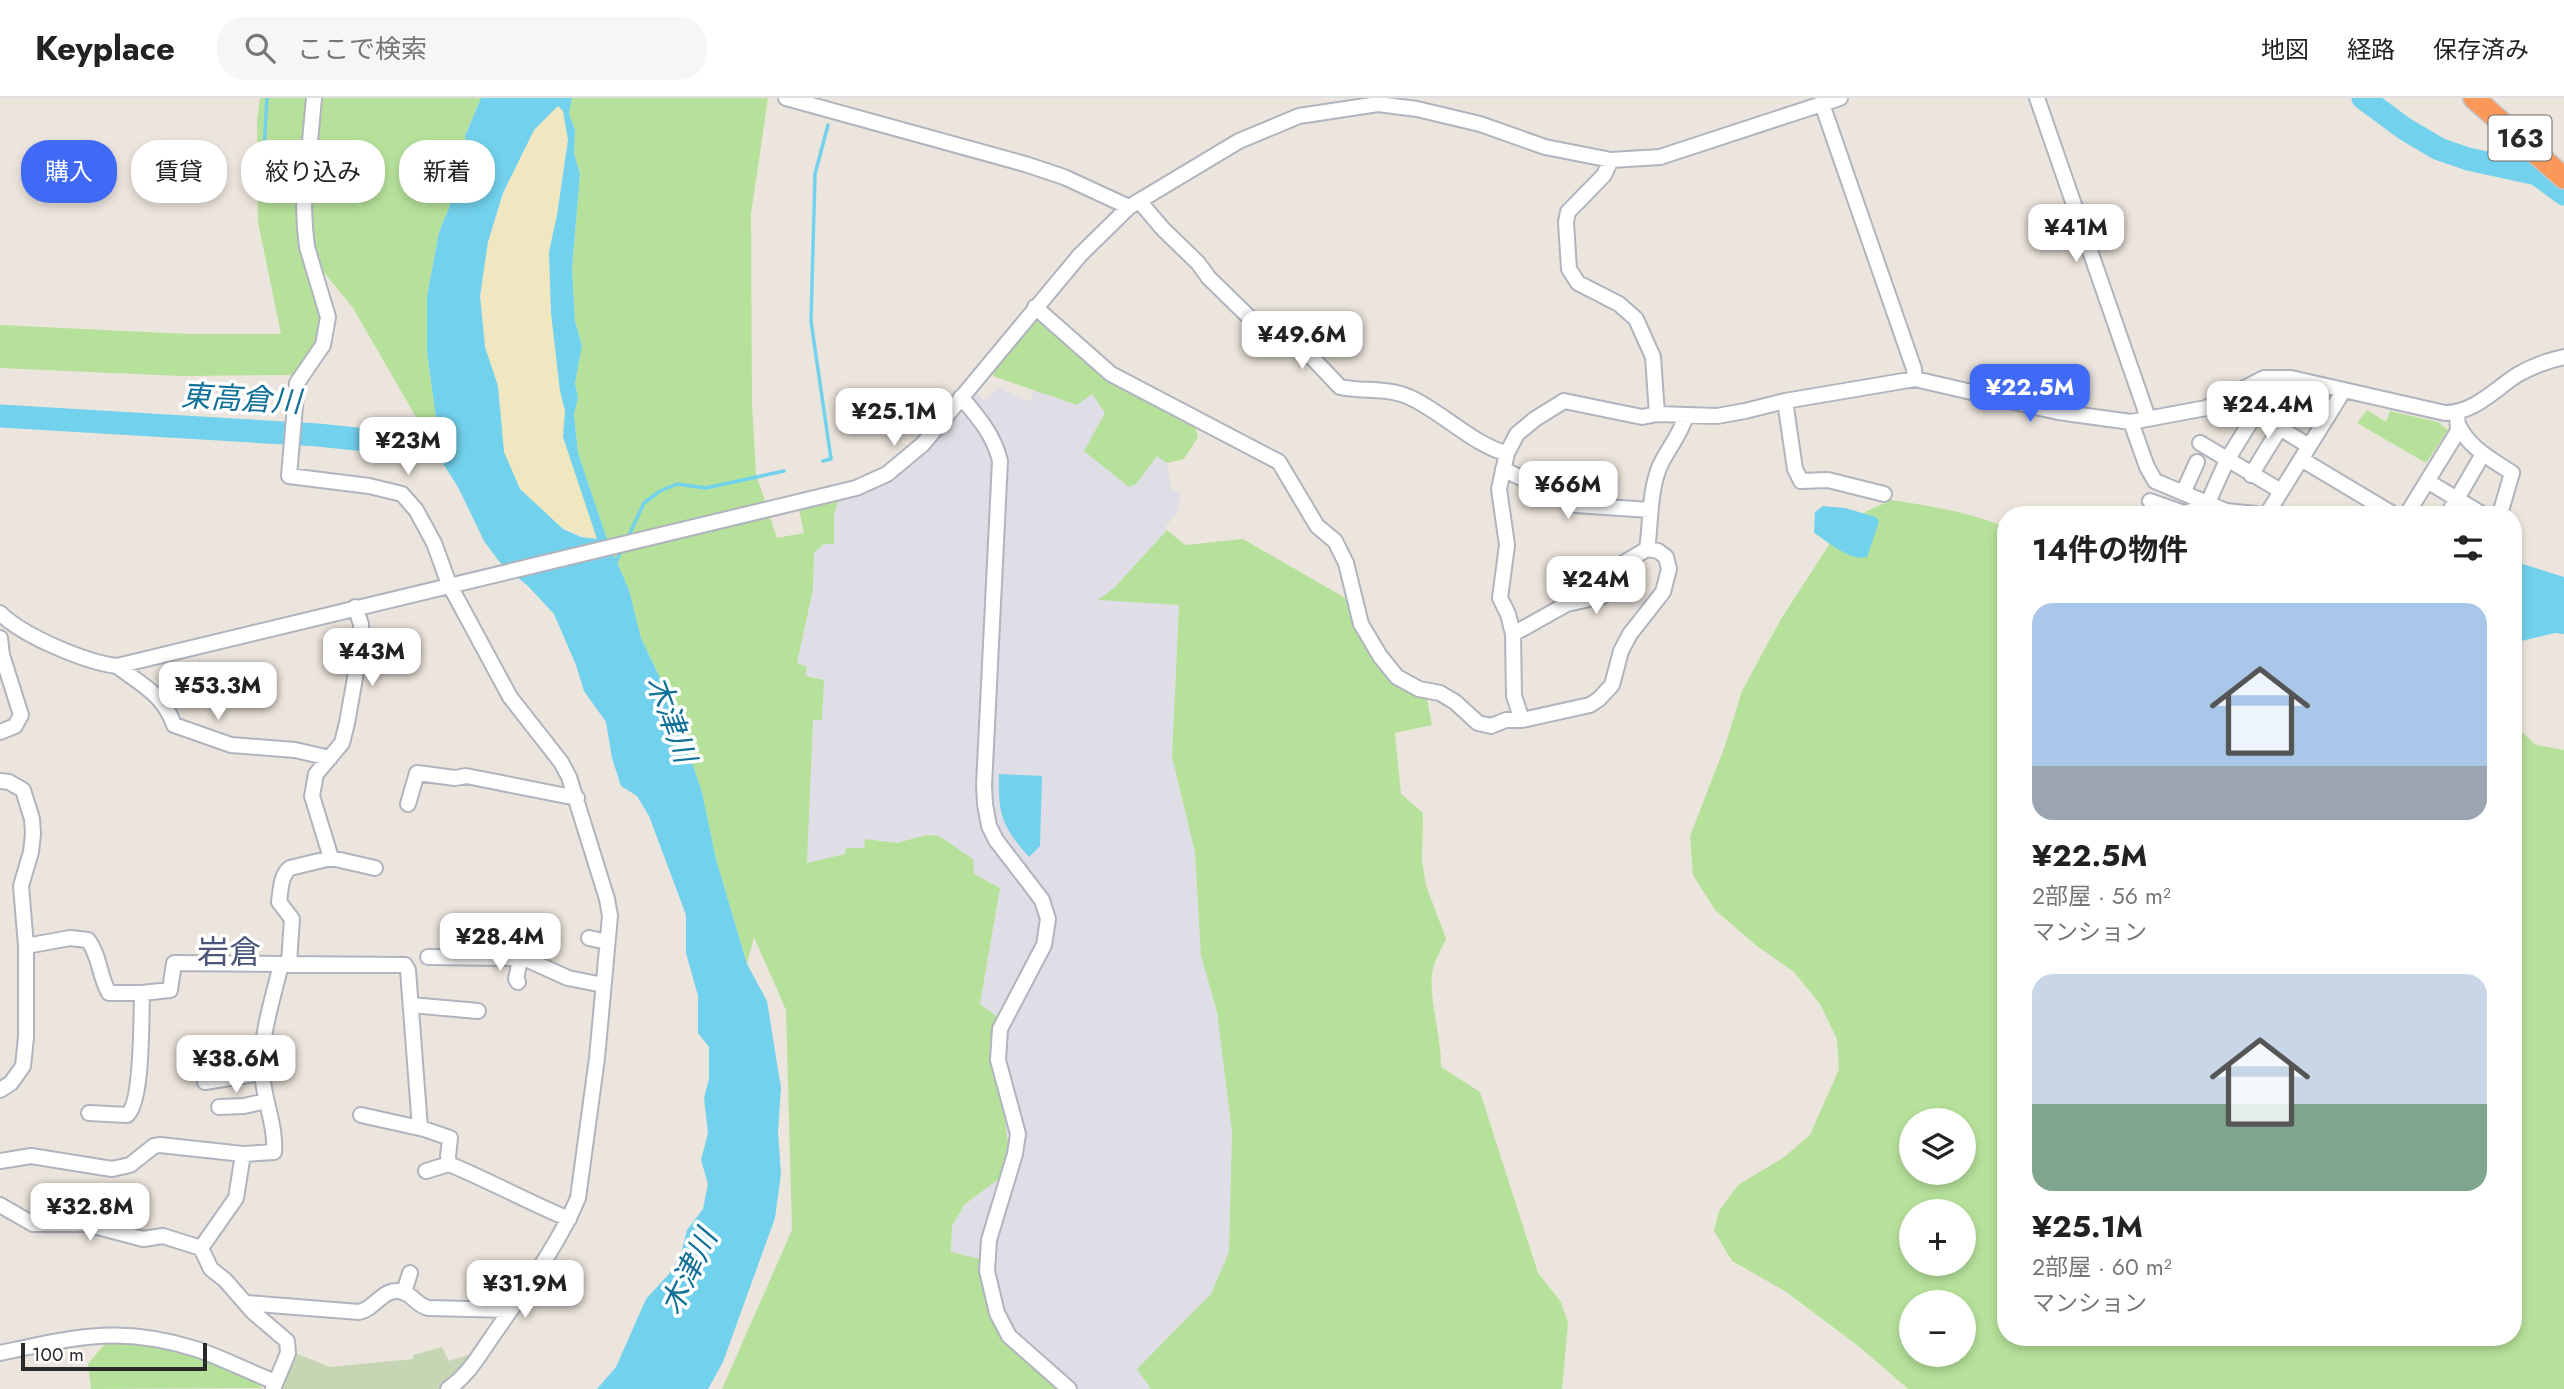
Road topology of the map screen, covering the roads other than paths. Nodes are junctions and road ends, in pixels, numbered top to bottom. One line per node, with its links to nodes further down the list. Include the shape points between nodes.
1 (314, 98): 50 (street, via 304,228 328,317 323,345 297,383 289,476 402,494 416,510)
2 (786, 98): 9 (street, via 1025,164)
3 (1840, 98): 6 (street)
4 (2037, 98): 19 (street)
5 (2474, 98): 8 (highway, 163)
6 (1822, 104): 7 (street, via 1660,157); 12 (street)
7 (1611, 160): 9 (street, via 1545,147 1480,124 1378,104 1286,121 1238,141); 17 (street, via 1604,175 1568,212 1569,269 1578,284 1619,304 1636,319 1653,357)
8 (2564, 178)
9 (1134, 204): 10 (street, via 1080,255); 25 (street, via 1198,262 1253,321 1301,346 1340,387 1405,395)
10 (1035, 307): 15 (street); 56 (street, via 1111,374 1279,462 1317,526 1335,541 1346,564 1361,624 1398,677 1419,689 1440,693 1478,723 1491,726)
11 (2564, 357): 20 (street, via 2519,374)
12 (1915, 379): 16 (street); 21 (street, via 2058,412)
13 (2301, 390): 22 (street)
14 (2344, 390): 19 (street, via 2291,378 2264,378 2206,408); 20 (street); 24 (street)
15 (961, 397): 50 (street, via 923,444 872,482); 98 (street, via 989,431 1000,461 986,815 996,840 1042,900 1048,919 1044,945 1000,1029 998,1060 1018,1134 989,1240 987,1271 993,1303 1009,1336)
16 (1785, 401): 18 (street, via 1726,414); 35 (street, via 1795,469 1801,481 1828,480)
17 (1657, 414): 18 (street); 25 (street, via 1642,417 1564,401 1517,434)
18 (1686, 415): 48 (street, via 1658,469)
19 (2148, 418): 21 (street)
20 (2458, 420): 26 (street, via 2462,433); 32 (street)
21 (2131, 422): 34 (street, via 2152,478)
22 (2279, 427): 24 (street); 28 (street, via 2250,410); 31 (street)
23 (2200, 443): 28 (street)
24 (2309, 446): 27 (street)
25 (1507, 453): 30 (street)
26 (2483, 454): 36 (street); 47 (street, via 2512,473)
27 (2301, 459): 33 (street); 43 (street)
28 (2227, 460): 31 (street); 38 (street)
29 (2197, 462): 34 (street)
30 (1503, 469): 48 (street, via 1576,505); 53 (street, via 1499,489 1507,545 1500,598)
31 (2251, 475): 33 (street)
32 (2427, 481): 36 (street); 44 (street)
33 (2281, 491): 42 (street)
34 (2183, 493): 38 (street)
35 (1884, 494)
36 (2457, 499): 45 (street); 46 (street)
37 (2150, 501): 39 (street)
38 (2208, 504): 40 (street); 41 (street)
39 (2164, 506)
40 (2205, 506)
41 (2214, 506)
42 (2272, 506)
43 (2380, 506)
44 (2412, 506)
45 (2453, 506)
46 (2469, 506)
47 (2502, 506)
48 (1650, 510): 49 (street)
49 (1647, 549): 53 (street, via 1617,567 1603,596 1567,604); 56 (street, via 1666,557 1665,586 1621,650 1612,685 1590,705)
50 (452, 584): 51 (street); 60 (street, via 510,696 561,762)
51 (355, 607): 55 (street); 58 (street, via 361,624 359,661 342,743)
52 (1, 619): 55 (street, via 68,652)
53 (1513, 634): 56 (street, via 1514,696)
54 (0, 638): 57 (street, via 22,715 15,726)
55 (117, 666): 58 (street, via 160,699 174,725 238,746 296,750)
56 (1522, 720)
57 (0, 732)
58 (330, 758): 62 (street, via 316,774 312,796)
59 (0, 780): 67 (street, via 23,790 32,819 31,852 21,886)
60 (577, 798): 61 (street, via 466,776 417,773); 66 (street, via 607,899)
61 (408, 804)
62 (331, 858): 63 (street); 70 (street, via 290,868 283,876 279,902 292,919)
63 (374, 868)
64 (589, 938): 66 (street)
65 (527, 939): 69 (street)
66 (607, 942): 72 (street)
67 (26, 946): 73 (street, via 88,940 109,993); 78 (street, via 23,1066)
68 (428, 957): 69 (street)
69 (522, 959): 71 (street); 72 (street, via 568,978)
70 (285, 963): 73 (street, via 174,963 170,990); 74 (street, via 405,965); 76 (street, via 265,1035)
71 (518, 982)
72 (603, 985): 89 (street, via 578,1198)
73 (142, 993): 81 (street, via 138,1088 132,1111 127,1115)
74 (411, 1005): 75 (street); 83 (street)
75 (478, 1011)
76 (262, 1073): 77 (street); 79 (street)
77 (205, 1082)
78 (0, 1090)
79 (266, 1101): 80 (street); 84 (street, via 275,1135 274,1152)
80 (219, 1107)
81 (89, 1113)
82 (360, 1115): 83 (street)
83 (421, 1128): 86 (street, via 450,1138)
84 (243, 1154): 85 (street, via 160,1145 130,1164 112,1169 32,1156); 90 (street, via 236,1198)
85 (0, 1161)
86 (449, 1164): 87 (street); 89 (street)
87 (426, 1171)
88 (0, 1205): 90 (street, via 33,1224 86,1224 143,1239 163,1236)
89 (569, 1219): 94 (street)
90 (201, 1248): 93 (street, via 211,1269)
91 (410, 1273): 92 (street)
92 (404, 1292): 93 (street, via 386,1293 370,1309 359,1312); 94 (street, via 429,1308)
93 (246, 1303): 96 (street, via 289,1345)
94 (510, 1310): 97 (street, via 469,1370)
95 (0, 1353): 96 (street, via 75,1338 146,1336 198,1350)
96 (274, 1386)
97 (448, 1389)
98 (1069, 1389)

